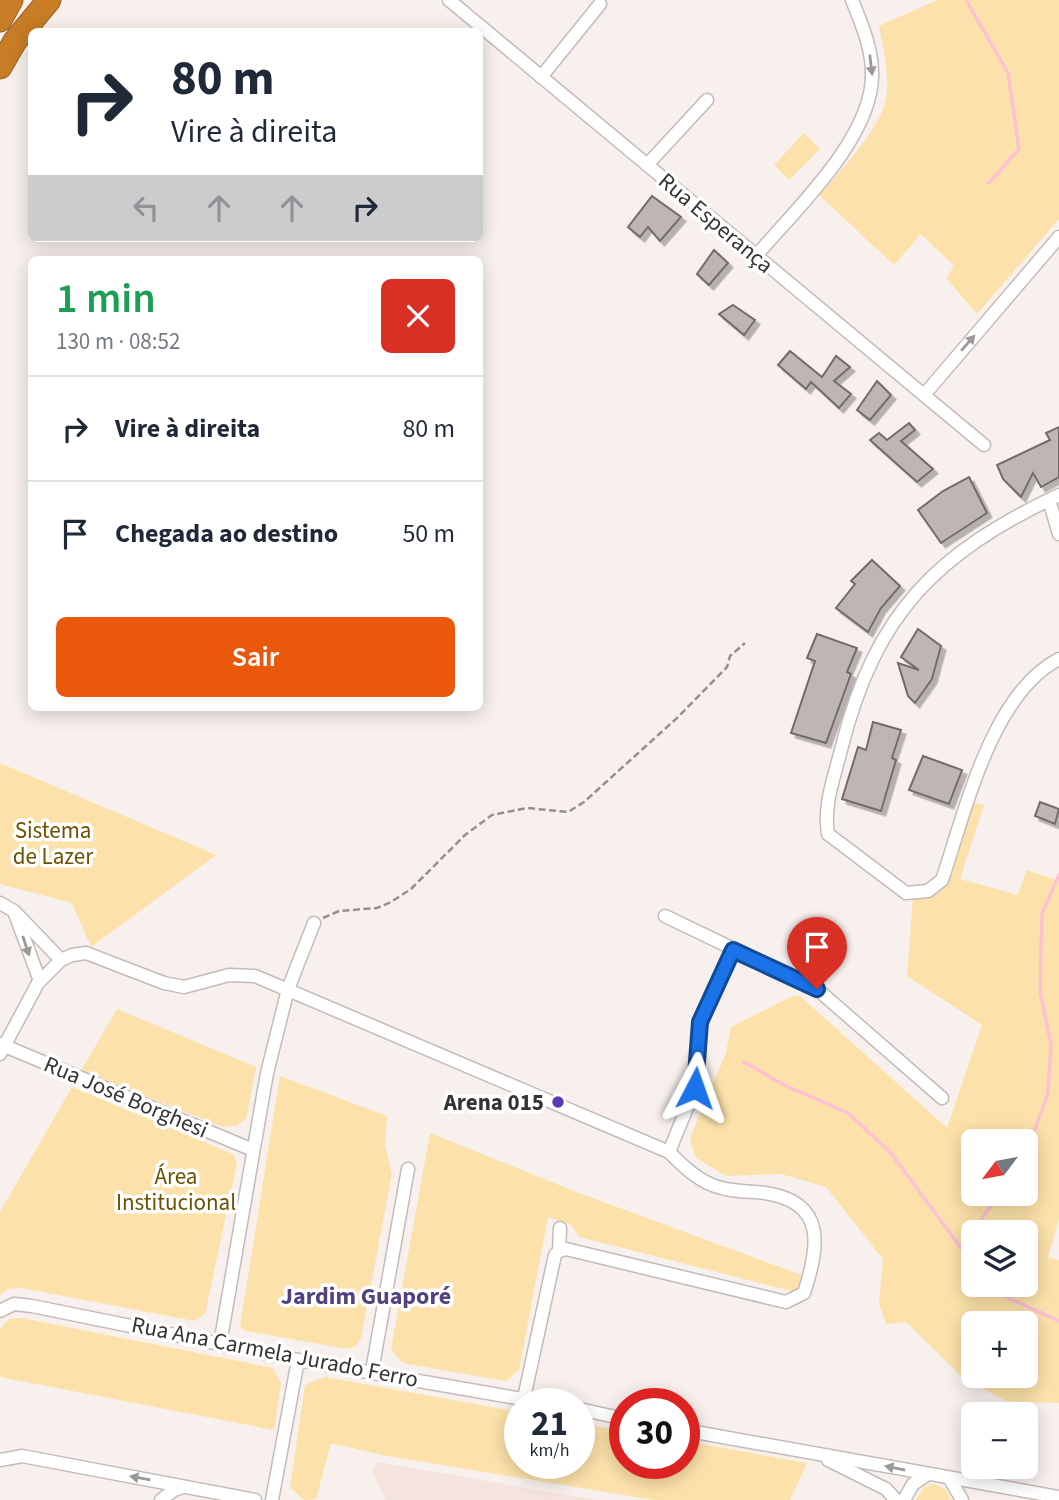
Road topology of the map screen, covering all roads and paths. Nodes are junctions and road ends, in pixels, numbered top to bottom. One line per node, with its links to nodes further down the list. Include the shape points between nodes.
1 (10, 0): 6 (highway)
2 (49, 0): 9 (highway)
3 (449, 0): 7 (street, Rua Esperança)
4 (852, 0): 14 (street, one-way to 14, via 867,38 873,74 866,103 840,158)
5 (600, 4): 10 (street)
6 (0, 20)
7 (482, 28)
8 (483, 28): 10 (street, Rua Esperança)
9 (0, 67)
10 (541, 77): 12 (street, Rua Esperança)
11 (707, 100): 12 (street)
12 (647, 165): 14 (street, Rua Esperança)
13 (1059, 237): 15 (street, one-way to 13)
14 (755, 257): 15 (street, Rua Esperança)
15 (924, 395): 16 (street, Rua Esperança)
16 (984, 445)
17 (1054, 498): 18 (street); 20 (street, via 964,549 931,575 903,609 874,654 852,709 825,815 828,834 906,892 928,891 942,880 994,733 1022,689)
18 (1059, 534)
19 (745, 643): 24 (path, via 677,718 584,802 568,812 527,808 492,815 391,902 377,908 339,911)
20 (1059, 659)
21 (0, 903): 22 (street)
22 (14, 911): 26 (street); 27 (street, one-way to 27)
23 (665, 916): 25 (street)
24 (314, 923): 28 (street)
25 (733, 950): 30 (street, via 817,989); 32 (street, via 700,1022 695,1088)
26 (61, 960): 27 (street); 28 (street, via 86,953 184,987 229,975 255,976)
27 (40, 981): 29 (street)
28 (288, 989): 31 (street); 32 (street)
29 (2, 1047): 31 (street, Rua José Borghesi)
30 (942, 1098)
31 (253, 1150): 37 (street)
32 (669, 1152): 35 (street, via 710,1184 785,1197 802,1208 814,1228 817,1247 804,1293 786,1302)
33 (408, 1169): 39 (street)
34 (560, 1228): 35 (street)
35 (559, 1251): 40 (street)
36 (0, 1311): 37 (street, Rua Ana Carmela Jurado Ferro, via 14,1304 33,1306)
37 (220, 1344): 38 (street, Rua Ana Carmela Jurado Ferro)
38 (298, 1360): 39 (street, Rua Ana Carmela Jurado Ferro); 51 (street)
39 (372, 1371): 41 (street, Rua Ana Carmela Jurado Ferro)
40 (526, 1388)
41 (504, 1394)
42 (700, 1433): 43 (street)
43 (808, 1451): 45 (street, one-way to 43); 52 (street, via 886,1489)
44 (0, 1460): 47 (street, one-way to 44, via 22,1456)
45 (928, 1474): 46 (street); 53 (street, via 913,1484)
46 (950, 1479): 48 (street); 54 (street)
47 (187, 1486): 49 (street); 50 (street)
48 (1059, 1497)
49 (161, 1500)
50 (255, 1500)
51 (272, 1500)
52 (897, 1500)
53 (904, 1500)
54 (961, 1500)

